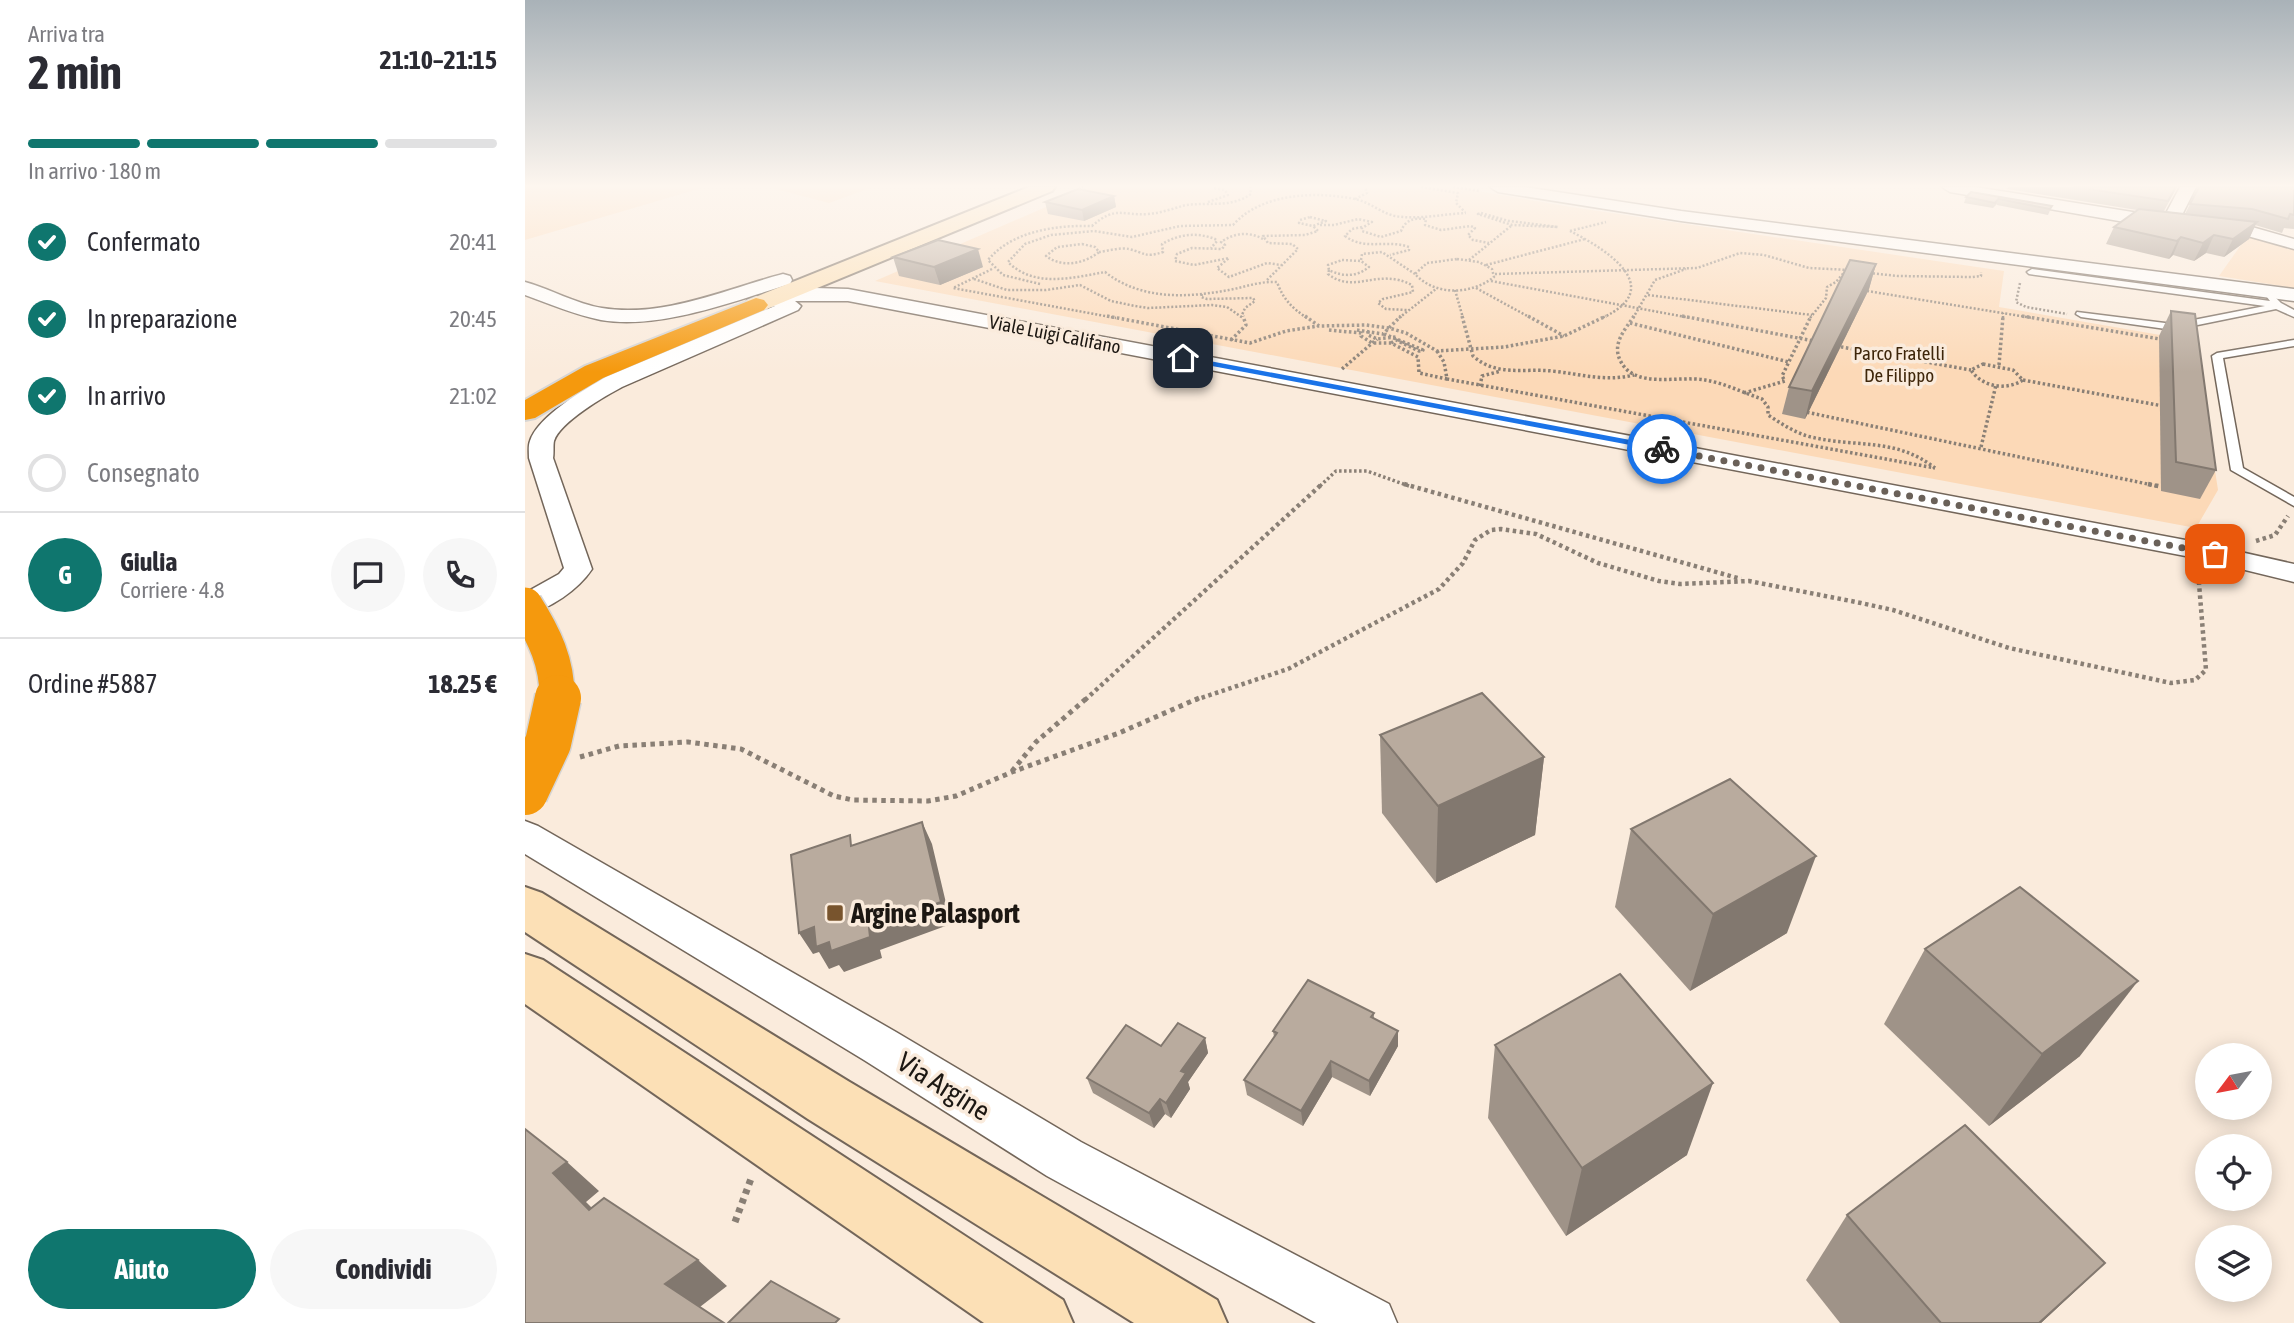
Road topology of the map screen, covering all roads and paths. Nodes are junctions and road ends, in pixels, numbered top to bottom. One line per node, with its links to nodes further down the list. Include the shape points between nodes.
1 (860, 249): 34 (main road)
2 (892, 249): 47 (main road)
3 (902, 249): 43 (street, via 835,282 835,287)
4 (998, 249): 24 (path, via 988,260)
5 (1018, 249): 42 (path, via 1008,262 1025,274 1046,278 1105,272 1119,284 1152,293)
6 (1056, 249): 16 (path, via 1046,256 1068,263 1085,261)
7 (1096, 249): 16 (path)
8 (1163, 249): 16 (path, via 1148,256 1129,249)
9 (1201, 249): 20 (path, via 1185,250 1175,261 1195,265 1229,258 1217,268 1229,277 1265,263)
10 (1297, 249): 20 (path)
11 (1409, 249): 17 (path)
12 (1482, 249): 18 (path)
13 (1549, 249): 21 (path)
14 (1602, 249): 26 (path)
15 (1917, 249): 46 (street)
16 (1099, 252)
17 (1390, 255): 19 (path, via 1376,251 1362,254); 31 (path)
18 (1469, 260): 21 (path); 31 (path, via 1432,261)
19 (1361, 261): 25 (path, via 1336,261 1328,265); 25 (path, via 1369,267 1364,272 1345,275)
20 (1281, 265): 35 (path)
21 (1486, 265): 32 (path)
22 (1687, 268): 23 (path, via 1740,253 1809,268); 26 (path); 44 (path, via 1655,280)
23 (1847, 269): 27 (path); 55 (path, via 1827,287 1826,298)
24 (992, 270): 33 (path); 37 (path)
25 (1329, 270): 50 (path, via 1335,279 1351,284 1386,276 1401,279 1412,285 1413,292 1378,303 1386,309)
26 (1626, 270): 32 (path); 48 (path, via 1632,288)
27 (1854, 271)
28 (1981, 271): 29 (path, via 1981,276 1971,278)
29 (1861, 272)
30 (2032, 272): 46 (lane)
31 (1415, 274): 39 (path, via 1421,282)
32 (1495, 274): 36 (path)
33 (973, 279): 54 (path, via 1007,290 1080,285 1135,306 1212,305); 64 (path, via 953,288)
34 (783, 280): 38 (street, via 661,312 628,315 603,314); 47 (main road)
35 (1266, 281): 42 (path); 57 (path, via 1277,282 1292,308)
36 (1491, 281): 40 (path); 48 (path)
37 (1040, 284)
38 (525, 288)
39 (1437, 288): 41 (path); 50 (path)
40 (1476, 288): 41 (path); 61 (path)
41 (1455, 290): 71 (path)
42 (1202, 294): 54 (path, via 1206,299 1253,298)
43 (848, 295): 47 (street, Viale Luigi Califano, via 800,293); 90 (street, Viale Luigi Califano); 93 (street, via 791,306 614,382 551,427 542,441 541,458 578,569 569,580)
44 (1648, 295): 49 (path); 55 (path)
45 (2294, 295): 46 (street)
46 (2273, 298): 52 (lane, via 2269,310 2173,327); 53 (lane)
47 (745, 302): 83 (highway, via 587,360); 86 (highway, via 594,372)
48 (1624, 305): 49 (path); 61 (path)
49 (1640, 309): 56 (path); 63 (path)
50 (1407, 310): 58 (path)
51 (2003, 313): 70 (path, via 1855,289); 74 (path); 85 (path, via 2172,341)
52 (2081, 314)
53 (2294, 314)
54 (1242, 315): 64 (path, via 1246,325)
55 (1812, 315): 63 (path)
56 (1630, 323): 73 (path); 78 (path, via 1618,340 1617,353 1624,368)
57 (1319, 326): 58 (path); 64 (path, via 1250,343)
58 (1389, 328): 60 (path); 72 (path)
59 (1369, 331): 60 (path); 65 (path); 68 (path, via 1329,330 1361,333)
60 (1383, 334): 62 (path)
61 (1565, 336): 71 (path)
62 (1397, 337): 65 (path); 69 (path, via 1423,350 1396,340)
63 (1800, 339): 66 (path); 73 (path)
64 (1231, 340)
65 (1377, 340): 68 (path)
66 (1819, 342)
67 (2294, 342): 88 (lane, via 2217,356 2237,470)
68 (1372, 343): 69 (path); 77 (path, via 1339,372)
69 (1391, 343): 79 (path, via 1418,357 1419,373)
70 (1829, 344): 75 (path); 87 (path, via 1801,411)
71 (1471, 350): 72 (path); 76 (path, via 1477,360)
72 (1437, 351): 79 (path)
73 (1789, 362): 84 (path, via 1782,376 1785,381)
74 (1999, 365): 75 (path, via 1983,364); 80 (path, via 2019,373)
75 (1971, 370): 81 (path, via 1980,380)
76 (1502, 371): 78 (path, via 1549,370 1597,379); 82 (path, via 1482,376)
77 (1349, 374)
78 (1635, 375): 84 (path, via 1705,380)
79 (1447, 379): 82 (path)
80 (2023, 380): 81 (path, via 2011,386); 85 (path)
81 (1996, 385): 87 (path)
82 (1480, 386): 84 (path, via 1935,468 1901,448 1798,436 1768,415 1762,399)
83 (525, 391)
84 (1743, 393)
85 (2175, 408): 87 (path, via 2178,490)
86 (525, 412)
87 (1981, 447)
88 (2291, 505): 89 (path, via 2288,519 2274,536)
89 (2243, 540)
90 (2196, 550): 91 (street, Viale Luigi Califano); 92 (path, via 2206,670 2185,683 2009,648 1893,610)
91 (2294, 573)
92 (1749, 581): 95 (path, via 1659,581 1598,563 1536,534 1491,530 1475,540 1458,570 1439,589 1288,669 1215,691); 95 (path, via 1436,495 1367,471 1336,471 1036,742)
93 (525, 605): 96 (highway, bridge, via 543,630 553,656 558,705 553,732)
94 (570, 760): 95 (path, via 619,746 688,742 741,749 834,796 853,800 928,801 981,788)
95 (1012, 772)
96 (525, 792)
97 (525, 836): 104 (street, Via Argine, via 1063,1159)
98 (525, 908): 103 (main road)
99 (525, 976): 102 (main road)
100 (752, 1177): 101 (path)
101 (735, 1222)
102 (1040, 1323)
103 (1194, 1323)
104 (1370, 1323)

